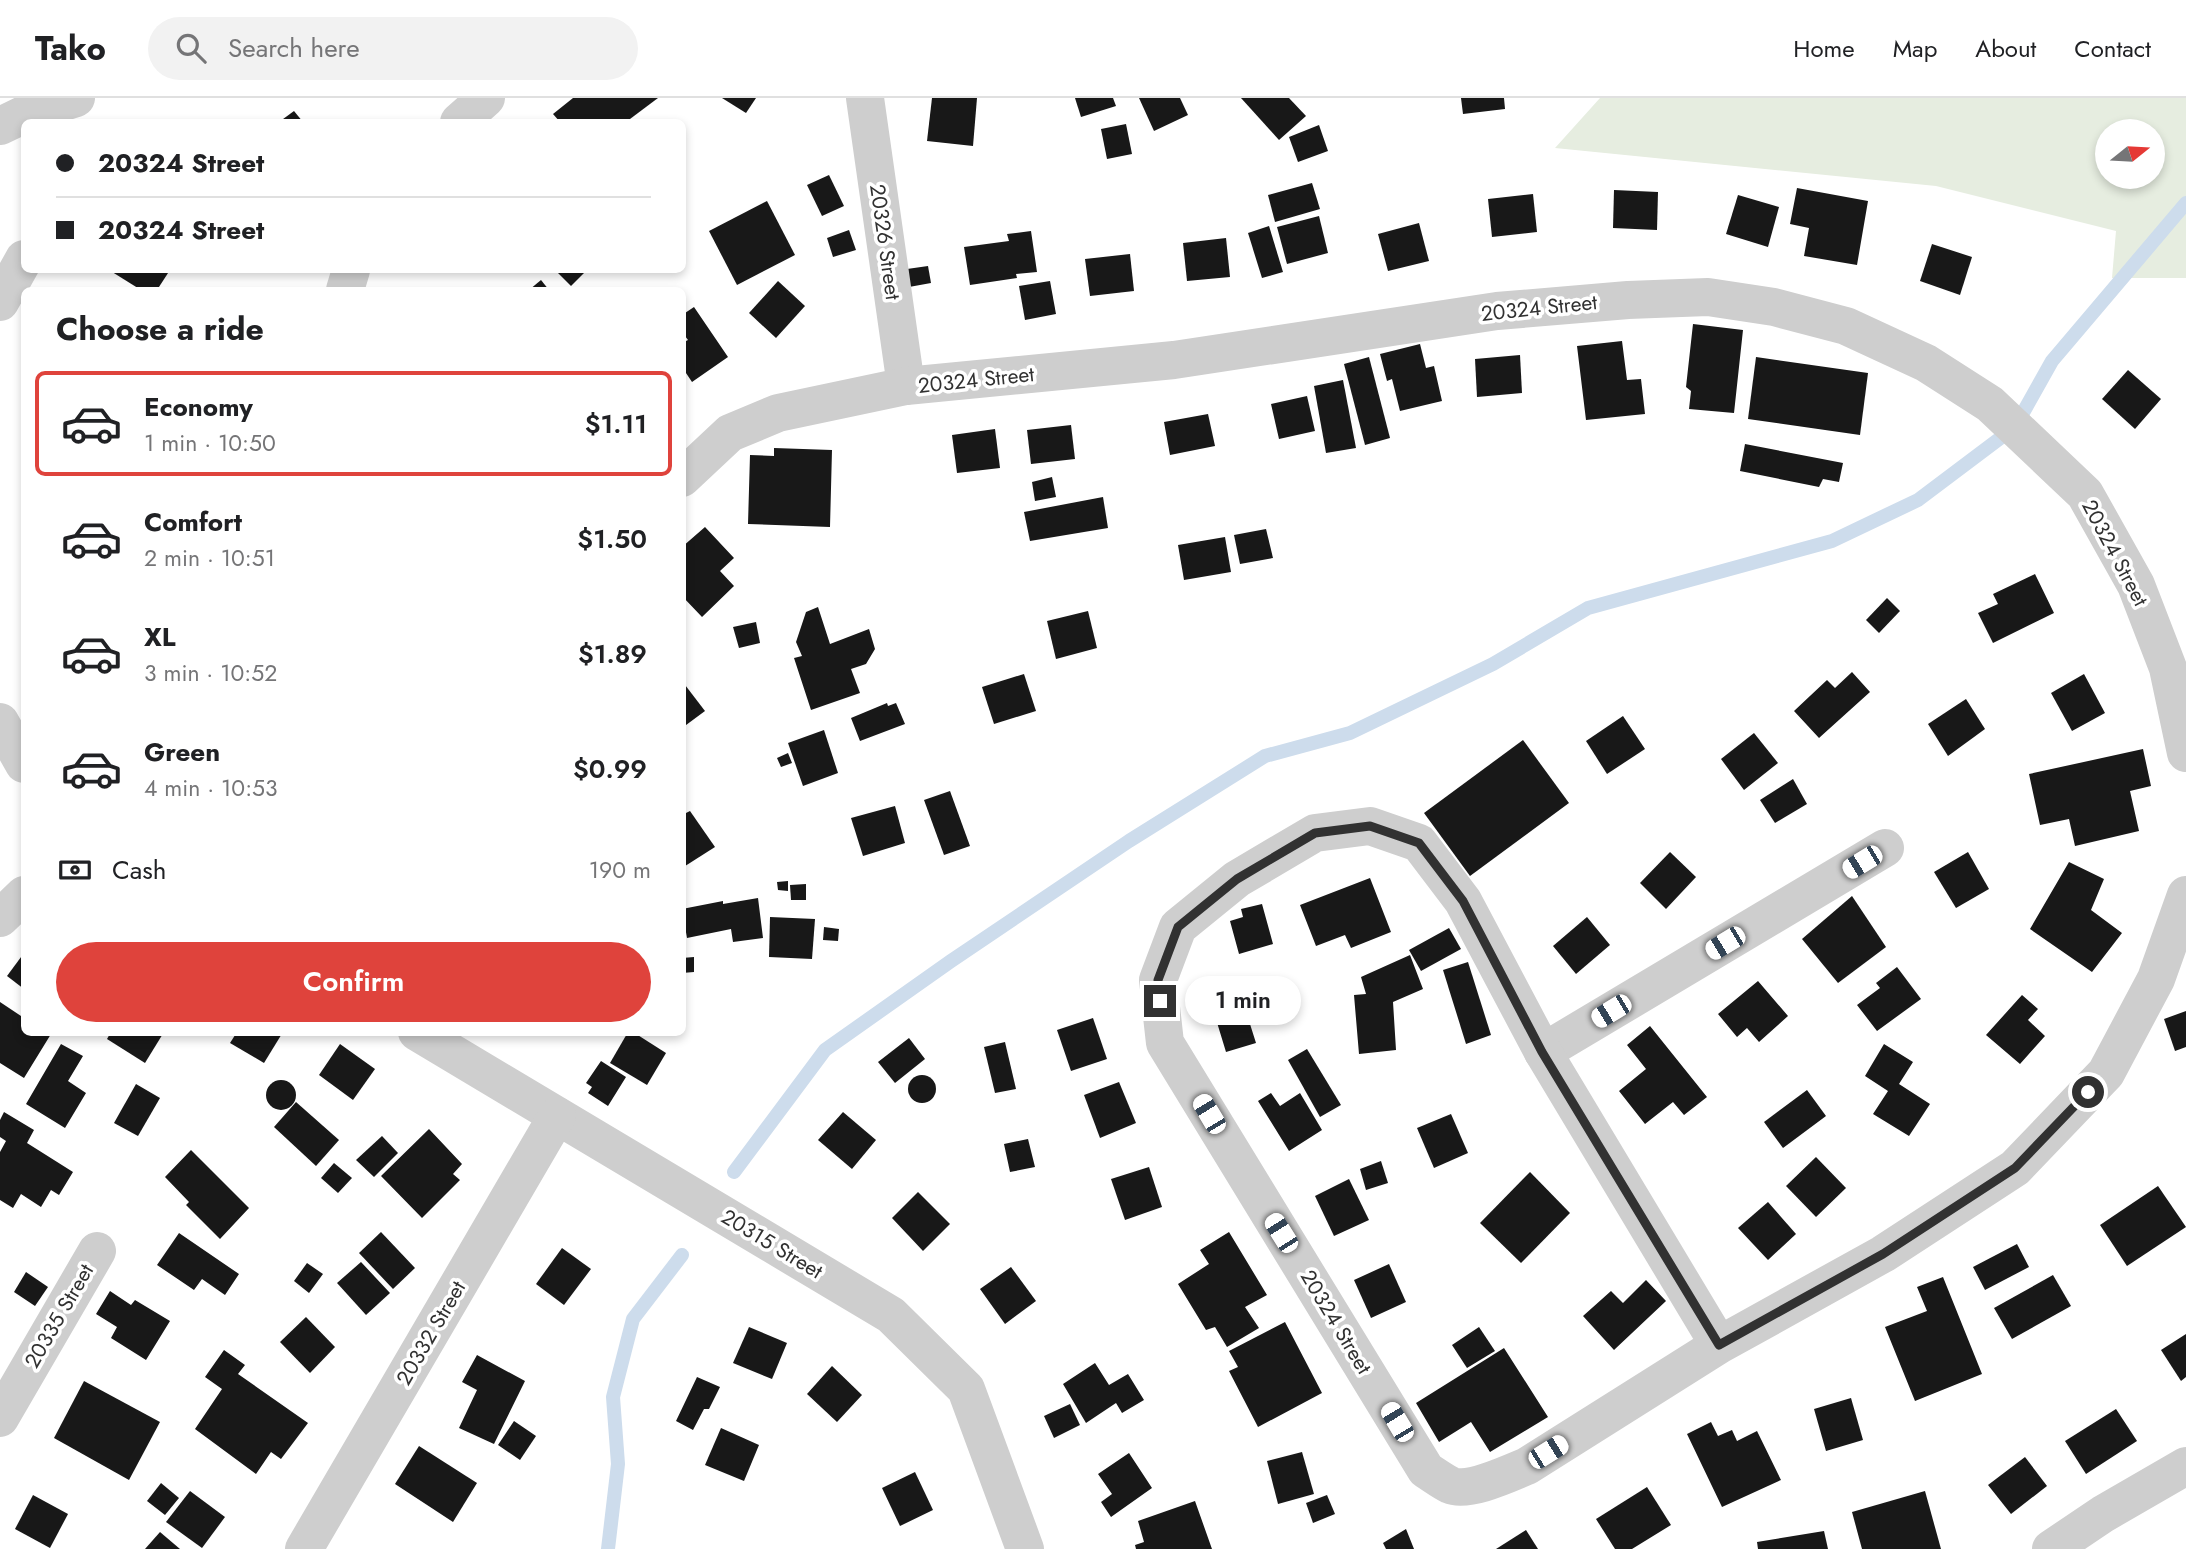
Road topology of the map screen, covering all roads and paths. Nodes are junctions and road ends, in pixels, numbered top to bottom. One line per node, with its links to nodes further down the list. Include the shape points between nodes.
1 (77, 98): 4 (street); 6 (street)
2 (486, 98): 5 (street)
3 (865, 98): 9 (street, 20326 Street)
4 (76, 119)
5 (462, 119)
6 (0, 126)
7 (21, 265): 8 (street)
8 (0, 302)
9 (906, 386): 10 (street, 20324 Street, via 778,413 730,433); 12 (street, 20324 Street, via 1174,360 1497,311 1628,300 1708,297 1774,307 1846,326 1926,363 1990,404 2085,494 2136,585 2168,668)
10 (686, 474)
11 (0, 722): 13 (street)
12 (2186, 753)
13 (21, 759)
14 (1885, 848): 19 (street)
15 (2186, 895): 22 (street, 20324 Street, via 2156,979 2106,1073 2015,1168 1883,1254)
16 (21, 898): 17 (street)
17 (0, 918)
18 (424, 1036): 20 (street, 20315 Street)
19 (1542, 1052): 22 (street, 20324 Street); 22 (street, 20324 Street, via 1463,901 1419,843 1370,826 1315,833 1237,879 1178,927 1158,980 1165,1043 1426,1470 1453,1487 1498,1478 1527,1466)
20 (557, 1116): 25 (street, 20332 Street); 26 (street, 20315 Street, via 891,1315 966,1390)
21 (96, 1251): 23 (street, 20335 Street)
22 (1719, 1345)
23 (0, 1418)
24 (2186, 1466): 27 (street)
25 (304, 1549)
26 (1025, 1549)
27 (2051, 1549)

